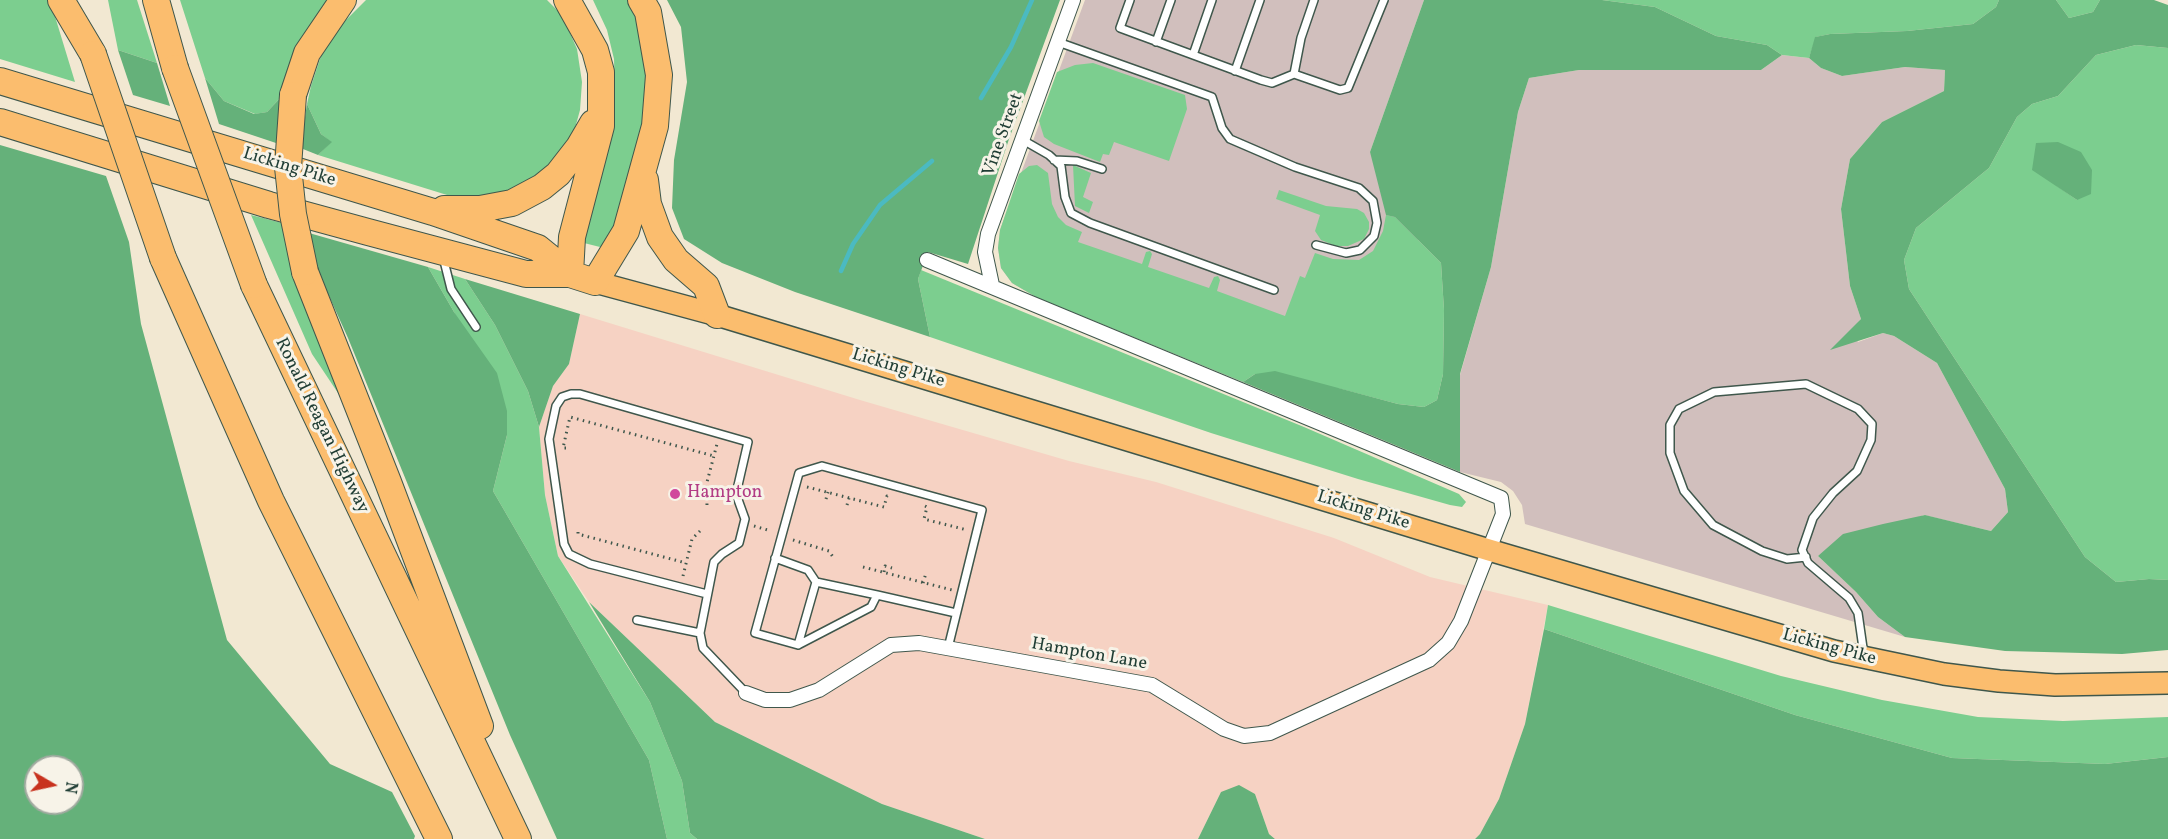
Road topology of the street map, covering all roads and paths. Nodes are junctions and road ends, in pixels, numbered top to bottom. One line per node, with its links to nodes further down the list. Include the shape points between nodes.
1 (61, 0): 16 (highway)
2 (82, 0): 16 (highway)
3 (156, 0): 78 (highway, Ronald Reagan Highway, bridge, via 175,68 254,285)
4 (343, 0): 78 (highway, bridge, via 307,53 293,95 288,166 305,272 388,482)
5 (567, 0): 21 (highway, via 595,50 601,72)
6 (642, 0): 25 (highway, via 648,12 659,75 655,126)
7 (1073, 0): 14 (street, Vine Street)
8 (1130, 0): 15 (lane, via 1120,28)
9 (1171, 0): 15 (lane)
10 (1212, 0): 17 (lane)
11 (1260, 0): 18 (lane)
12 (1314, 0): 19 (lane)
13 (1384, 0): 19 (lane, via 1348,88 1340,90)
14 (1058, 42): 23 (street, Vine Street); 28 (lane, via 1212,97 1222,128 1230,139 1295,167 1359,188 1373,201 1377,224 1374,237 1360,250 1346,252)
15 (1156, 42): 17 (lane)
16 (93, 54): 77 (highway, bridge, via 163,258 271,501)
17 (1193, 55): 18 (lane)
18 (1235, 71): 19 (lane, via 1272,83)
19 (1294, 74)
20 (0, 81): 27 (highway, Licking Pike)
21 (601, 114): 27 (highway, via 558,174 542,188 512,203); 31 (highway, via 572,237)
22 (0, 122): 29 (highway, Licking Pike, via 269,205)
23 (1021, 139): 24 (lane); 33 (street, Vine Street, via 988,234 985,252)
24 (1054, 160): 26 (lane, via 1077,161); 34 (lane, via 1060,166 1071,213)
25 (645, 165): 32 (highway, via 626,231); 35 (highway, via 648,204 660,237 676,260 706,286)
26 (1102, 169)
27 (433, 212): 31 (highway, Licking Pike, via 538,248)
28 (1316, 245)
29 (441, 251): 31 (highway, Licking Pike, via 526,274); 36 (lane, via 451,289)
30 (927, 260): 33 (street)
31 (570, 274): 32 (highway, Licking Pike)
32 (595, 282): 35 (main road, Licking Pike)
33 (992, 285): 54 (street, Hampton Lane, via 1048,312 1494,494 1501,498 1504,508)
34 (1274, 290)
35 (717, 315): 54 (main road, Licking Pike)
36 (476, 327)
37 (719, 434): 39 (path); 48 (lane, via 748,442 736,494); 66 (lane, via 571,394 562,397 556,406 549,434 568,554 590,564)
38 (566, 448): 39 (path, via 570,417)
39 (714, 456): 46 (path, via 706,486)
40 (828, 492): 41 (path, via 807,487); 42 (path); 44 (path)
41 (804, 497)
42 (849, 498): 43 (path, via 884,509 887,496); 47 (path)
43 (897, 498)
44 (826, 499)
45 (917, 504): 53 (path, via 927,507 924,519 968,530)
46 (707, 505)
47 (847, 505)
48 (744, 524): 52 (path); 67 (lane, via 739,543 714,562)
49 (795, 529): 55 (path, via 792,540 829,550)
50 (700, 531): 58 (path, via 692,539)
51 (578, 532): 58 (path)
52 (782, 534): 57 (lane); 69 (lane, via 799,473 822,466 981,510)
53 (965, 540)
54 (1489, 550): 73 (street, Hampton Lane, via 1461,621 1448,643 1429,660 1270,733 1244,736 1224,729 1152,685); 74 (main road, Licking Pike)
55 (833, 557)
56 (1806, 557): 56 (lane, via 1802,550 1813,518 1857,471 1871,440 1872,424 1858,409 1806,384 1714,392 1679,409 1670,425 1670,453 1684,491 1713,525 1787,559); 74 (lane, via 1849,598 1858,613)
57 (775, 558): 64 (lane, via 808,570); 72 (lane, via 755,633)
58 (686, 563): 66 (path)
59 (863, 567): 61 (path)
60 (892, 568): 61 (path, via 885,566)
61 (884, 572): 65 (path)
62 (926, 573): 65 (path)
63 (954, 581): 65 (path, via 951,591)
64 (816, 582): 68 (lane); 72 (lane)
65 (923, 583)
66 (680, 587): 67 (lane)
67 (707, 594): 71 (lane)
68 (877, 595): 69 (lane); 72 (lane, via 871,607)
69 (956, 613): 73 (lane)
70 (637, 620): 71 (lane)
71 (700, 633): 76 (lane, via 703,648)
72 (798, 645)
73 (948, 648): 76 (street, Hampton Lane, via 919,643 891,645 819,690 790,700 765,700)
74 (1864, 658): 75 (main road, Licking Pike, via 2000,681 2109,686)
75 (2168, 683)
76 (746, 693)
77 (439, 839)
78 (520, 839)

